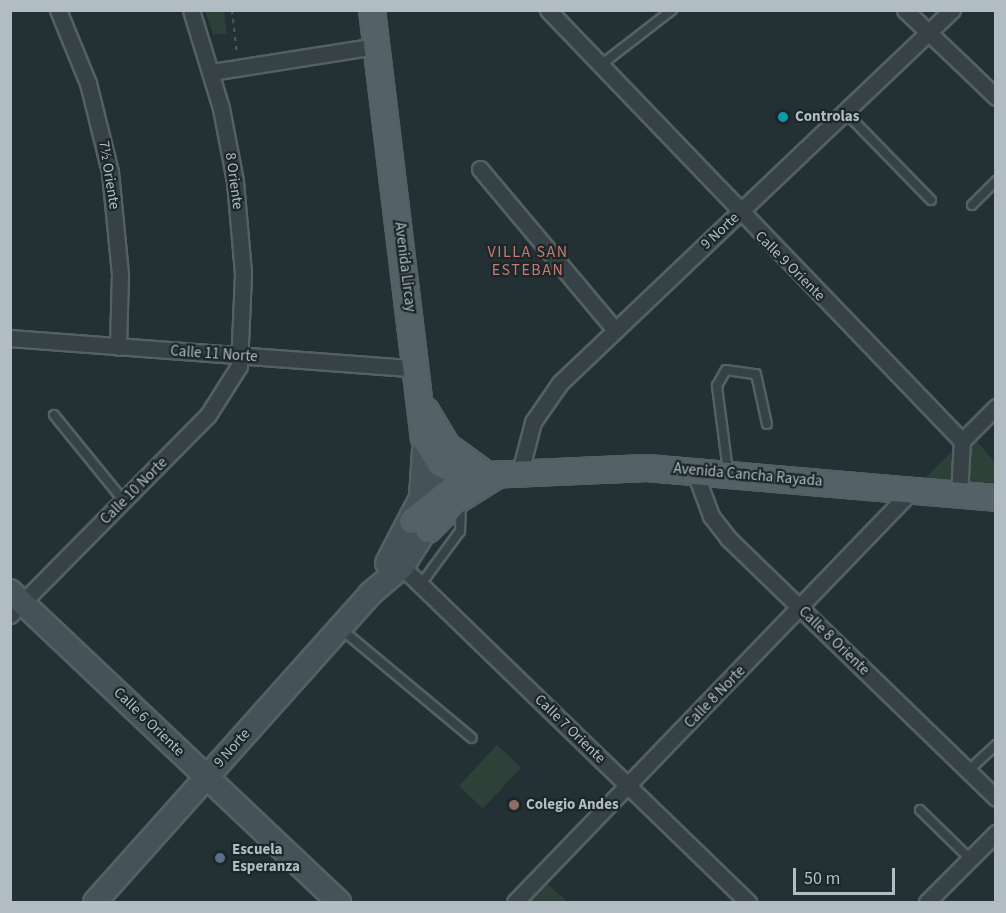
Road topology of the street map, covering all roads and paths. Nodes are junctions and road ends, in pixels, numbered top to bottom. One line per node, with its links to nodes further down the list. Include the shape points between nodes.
1 (58, 10): 23 (street, 7½ Oriente, via 88,83 110,172 120,274)
2 (191, 10): 13 (street, 8 Oriente)
3 (232, 10): 12 (path)
4 (372, 10): 10 (main road, Avenida Lircay)
5 (548, 10): 11 (street, Calle 9 Oriente)
6 (672, 10): 11 (lane)
7 (905, 10): 9 (street)
8 (952, 10): 9 (street, 9 Norte)
9 (928, 34): 14 (street); 15 (street, 9 Norte)
10 (376, 46): 12 (street); 25 (main road, Avenida Lircay)
11 (600, 66): 20 (street, Calle 9 Oriente)
12 (239, 68): 13 (street)
13 (212, 72): 24 (street, 8 Oriente, via 239,212)
14 (996, 97)
15 (844, 112): 18 (lane); 20 (street, 9 Norte)
16 (480, 169): 21 (street)
17 (996, 181): 19 (lane)
18 (931, 200)
19 (972, 205)
20 (738, 213): 21 (street, 9 Norte); 31 (street, Calle 9 Oriente)
21 (615, 330): 35 (street, 9 Norte, via 543,402)
22 (10, 338): 23 (street, Calle 11 Norte)
23 (118, 346): 24 (street, Calle 11 Norte)
24 (240, 357): 25 (street, Calle 11 Norte); 40 (street, Calle 10 Norte, via 219,402)
25 (418, 369): 26 (main road, Avenida Lircay)
26 (422, 405): 30 (main road, Avenida Cancha Rayada)
27 (996, 407): 31 (street)
28 (54, 415): 40 (lane)
29 (767, 424): 34 (lane, via 756,374 726,370 717,387)
30 (430, 434): 32 (main road, Avenida Cancha Rayada); 35 (main road, Avenida Cancha Rayada, via 468,464); 41 (main road)
31 (962, 441): 37 (street)
32 (440, 464): 35 (main road, Avenida Cancha Rayada); 38 (main road)
33 (694, 470): 34 (main road, Avenida Cancha Rayada); 35 (main road, Avenida Cancha Rayada); 45 (street, Calle 8 Oriente, via 719,528)
34 (729, 472): 36 (main road, Avenida Cancha Rayada)
35 (499, 474): 38 (main road)
36 (913, 489): 37 (main road, Avenida Cancha Rayada); 45 (street, Calle 8 Norte)
37 (958, 494): 39 (main road, Avenida Cancha Rayada)
38 (450, 497): 41 (main road); 43 (lane, via 460,531)
39 (996, 498)
40 (124, 501): 44 (street, Calle 10 Norte)
41 (420, 526): 42 (main road, 9 Norte)
42 (396, 562): 43 (street, Calle 7 Oriente); 46 (main road, 9 Norte)
43 (421, 585): 51 (street, Calle 7 Oriente)
44 (15, 603): 50 (main road, Calle 6 Oriente)
45 (800, 608): 49 (street, Calle 8 Oriente); 51 (street, Calle 8 Norte)
46 (340, 628): 47 (lane); 50 (main road, 9 Norte)
47 (472, 738)
48 (996, 745): 49 (lane)
49 (968, 771): 52 (street, Calle 8 Oriente)
50 (206, 777): 56 (main road, 9 Norte); 57 (main road, Calle 6 Oriente)
51 (629, 787): 58 (street, Calle 8 Norte); 59 (street, Calle 7 Oriente)
52 (996, 798)
53 (920, 810): 55 (lane)
54 (996, 833): 55 (street)
55 (970, 859): 60 (street)
56 (95, 903)
57 (339, 903)
58 (515, 903)
59 (748, 903)
60 (927, 903)

